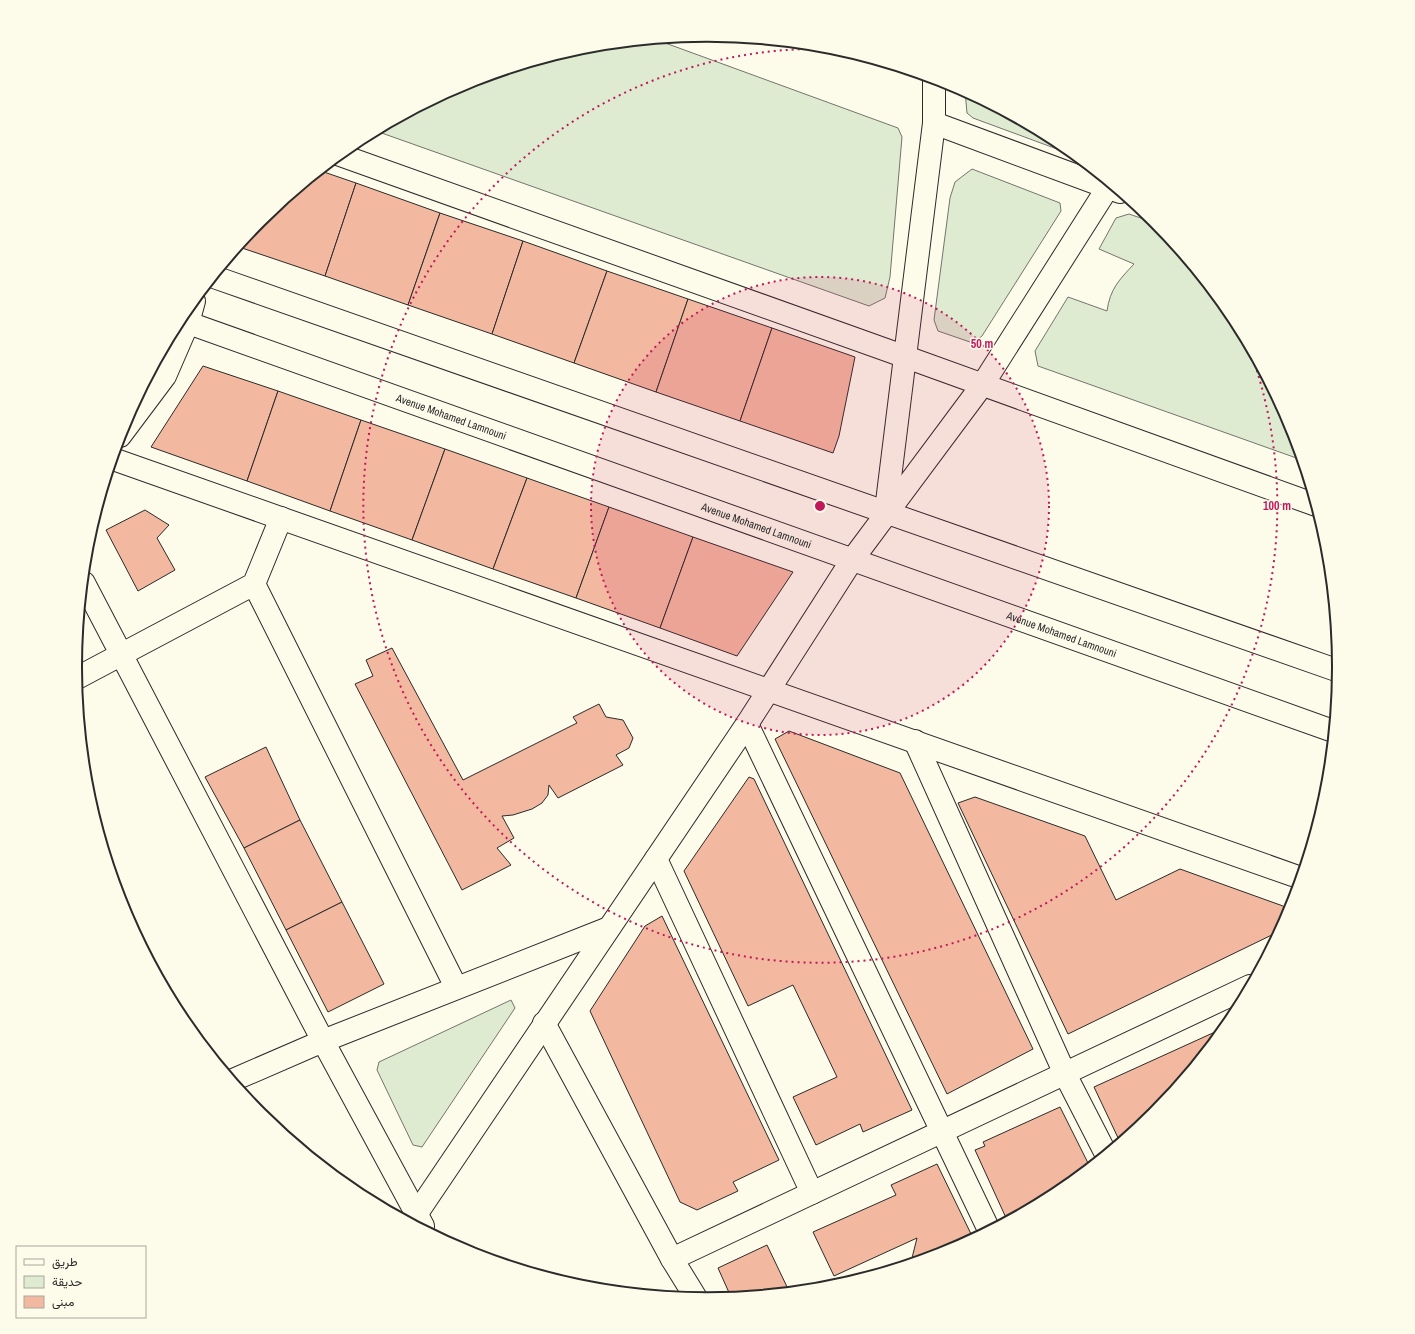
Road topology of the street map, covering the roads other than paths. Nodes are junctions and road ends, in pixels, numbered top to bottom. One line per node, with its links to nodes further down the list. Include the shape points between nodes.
1 (934, 85): 2 (street)
2 (934, 123): 4 (street); 9 (street)
3 (346, 157): 9 (street)
4 (1106, 186)
5 (1111, 190): 10 (street)
6 (219, 279): 14 (street)
7 (186, 323): 16 (street, Avenue Mohamed Lamnouni)
8 (181, 331): 11 (street, via 165,376)
9 (906, 357): 10 (street); 14 (street)
10 (983, 384): 13 (street); 14 (street)
11 (136, 414)
12 (118, 461): 15 (street)
13 (1310, 503)
14 (886, 512): 16 (street); 20 (street)
15 (281, 518): 17 (street); 22 (street)
16 (852, 560): 22 (street); 24 (street, Avenue Mohamed Lamnouni)
17 (254, 584): 19 (street); 29 (street)
18 (88, 590): 19 (street)
19 (121, 656): 21 (street); 32 (street)
20 (1332, 669)
21 (82, 675)
22 (769, 690): 23 (street); 25 (street)
23 (747, 724): 26 (street); 35 (street)
24 (1329, 730)
25 (914, 742): 27 (street); 33 (street)
26 (656, 859): 28 (street); 37 (street)
27 (1296, 876)
28 (609, 928): 29 (street); 31 (street)
29 (456, 987): 32 (street)
30 (1243, 989): 33 (street)
31 (544, 1023): 39 (street); 41 (street)
32 (323, 1041): 34 (street); 38 (street)
33 (1065, 1074): 35 (street); 36 (street)
34 (237, 1078)
35 (942, 1132): 37 (street); 40 (street)
36 (1104, 1150)
37 (812, 1193): 41 (street)
38 (416, 1220)
39 (418, 1221)
40 (987, 1226)
41 (672, 1259): 42 (street)
42 (692, 1292)

